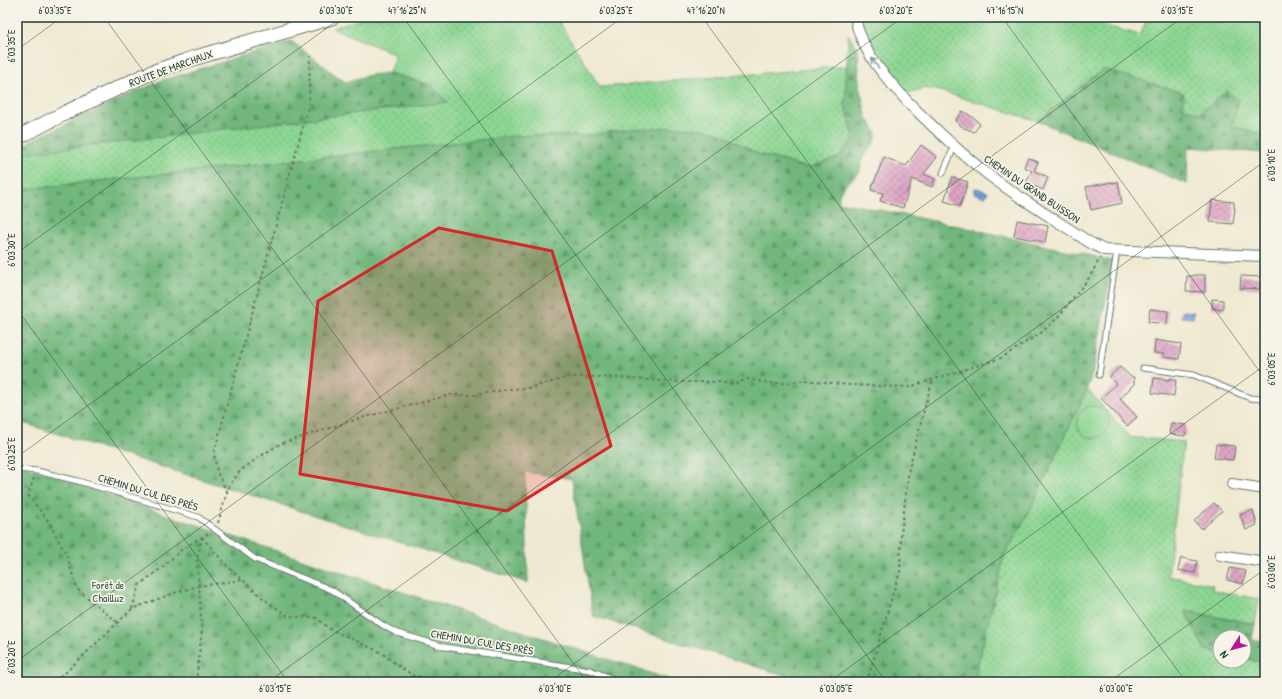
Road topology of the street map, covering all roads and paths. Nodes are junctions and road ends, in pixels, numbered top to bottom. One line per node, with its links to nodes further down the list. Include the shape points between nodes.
1 (333, 17): 4 (main road, ROUTE DE MARCHAUX, via 150,73)
2 (855, 17): 5 (street, CHEMIN DU GRAND BUISSON, one-way to 2, via 900,93 868,54)
3 (310, 56): 18 (path, via 310,104 214,453 217,472)
4 (17, 138)
5 (954, 147): 6 (lane); 7 (street, CHEMIN DU GRAND BUISSON, via 1017,195)
6 (943, 173)
7 (1104, 250): 8 (street, CHEMIN DU GRAND BUISSON); 12 (path, via 1089,278 1058,317 1042,332 1002,358)
8 (1117, 250): 9 (street, CHEMIN DU GRAND BUISSON); 11 (lane)
9 (1265, 256)
10 (1144, 368): 13 (lane, via 1194,375 1250,398)
11 (1099, 375)
12 (933, 379): 18 (path, via 909,387 849,386 806,380 768,383 748,379 735,384 570,377 528,388 476,395 450,395 362,418 280,444 240,471); 31 (path, via 909,470 901,534 900,572)
13 (1265, 399)
14 (17, 468): 15 (lane, CHEMIN DU CUL DES PRÉS)
15 (37, 471): 19 (lane, CHEMIN DU CUL DES PRÉS, via 198,517); 26 (path, via 28,495 49,522 67,556 77,589)
16 (1232, 484): 17 (street)
17 (1265, 490)
18 (227, 492): 19 (path)
19 (216, 529): 20 (path); 30 (lane, CHEMIN DU CUL DES PRÉS, via 255,560 332,590 398,634 445,647 590,670)
20 (202, 537): 23 (path); 24 (path, via 197,561); 25 (path, via 182,549 139,585)
21 (1220, 555): 22 (street)
22 (1265, 562)
23 (242, 580): 24 (path); 29 (path, via 288,616 317,618 328,628 382,653 414,676 446,679)
24 (199, 586): 25 (path); 28 (path, via 202,629)
25 (132, 609): 26 (path)
26 (118, 623): 27 (path, via 65,673)
27 (49, 682)
28 (196, 682)
29 (449, 682)
30 (621, 682)
31 (867, 682)

